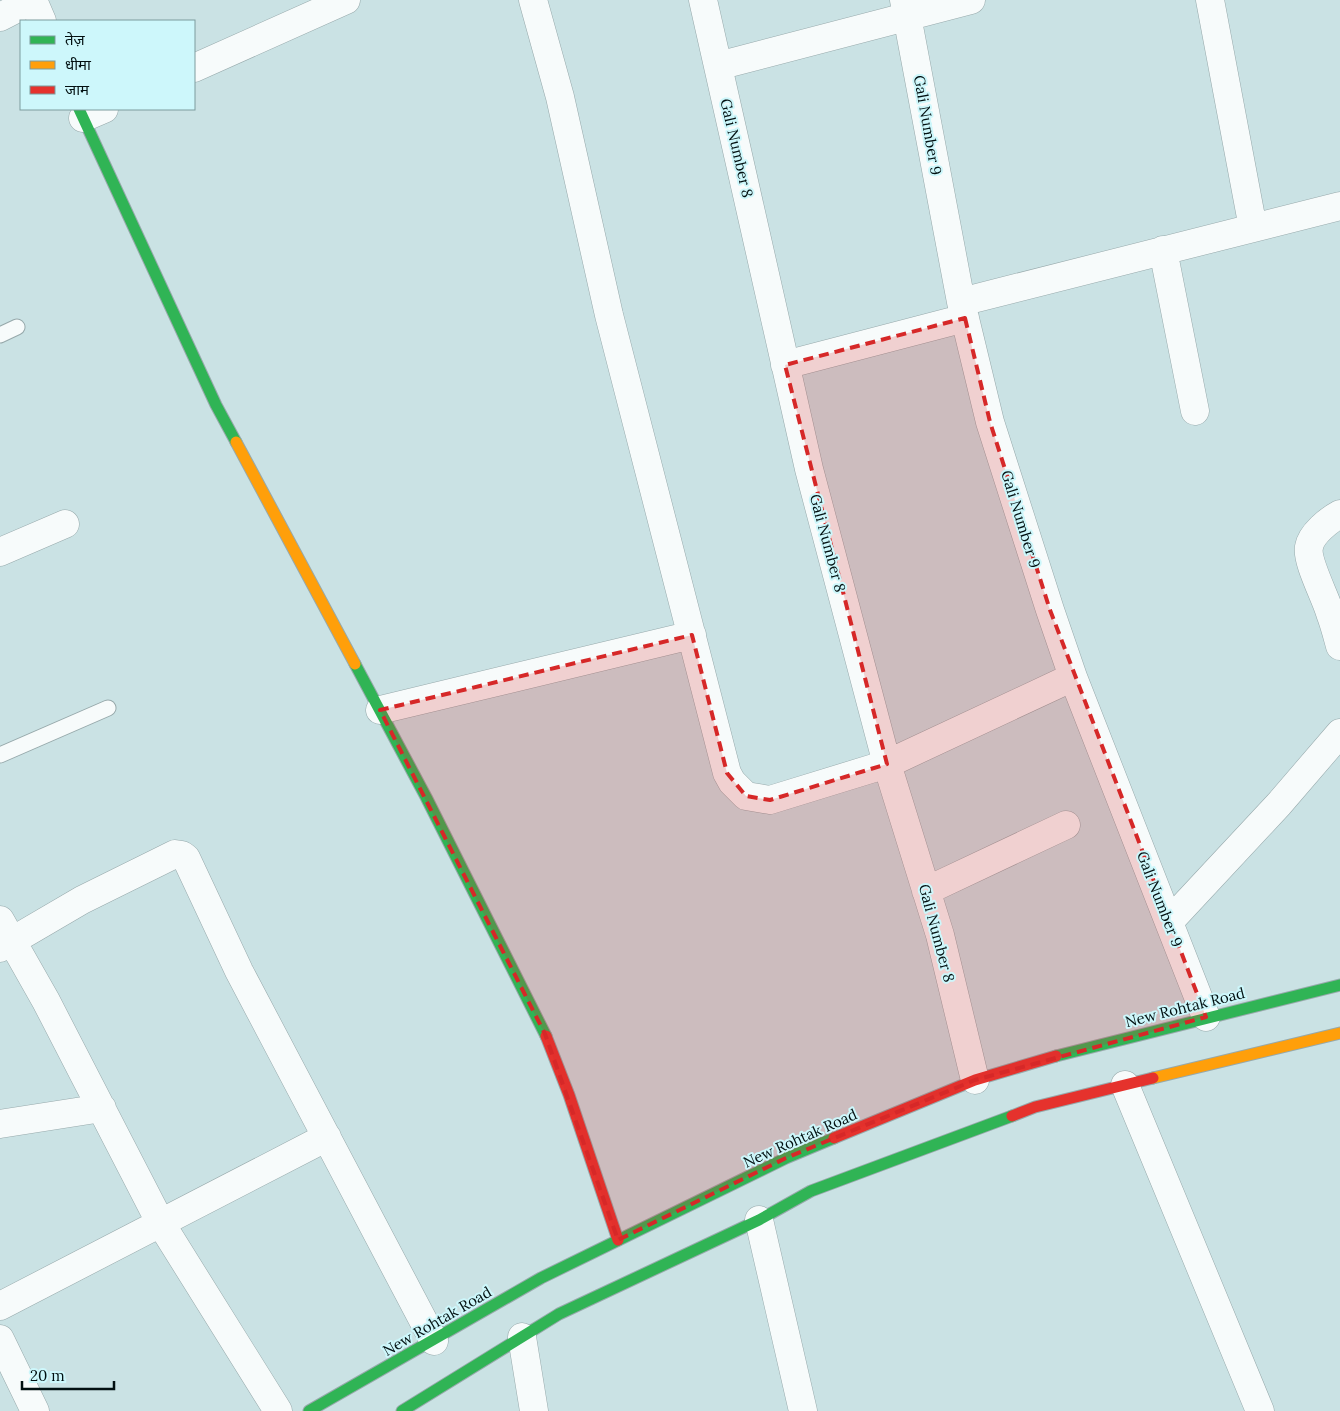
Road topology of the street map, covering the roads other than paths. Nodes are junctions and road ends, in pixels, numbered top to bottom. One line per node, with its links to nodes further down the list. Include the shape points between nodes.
1 (33, 0): 8 (street); 9 (street)
2 (346, 0): 11 (street)
3 (533, 0): 24 (street, via 560,97 609,315)
4 (703, 0): 10 (street, Gali Number 8)
5 (971, 0): 7 (street)
6 (1210, 0): 14 (street)
7 (906, 8): 10 (street); 16 (street, Gali Number 9)
8 (0, 17)
9 (42, 20)
10 (718, 66): 19 (street, Gali Number 8)
11 (195, 68)
12 (89, 112): 28 (main road, via 138,234 216,405)
13 (1340, 206): 14 (street)
14 (1253, 228): 15 (street)
15 (1164, 250): 16 (street); 20 (street)
16 (963, 310): 19 (street); 26 (street, Gali Number 9, via 990,422)
17 (17, 328): 18 (lane)
18 (0, 335)
19 (785, 365): 31 (street, Gali Number 8, via 809,469)
20 (1195, 411)
21 (1340, 514): 25 (street, via 1317,532 1309,547)
22 (65, 524): 23 (street)
23 (0, 552)
24 (692, 636): 28 (street); 31 (street, via 727,773 746,796 770,800)
25 (1340, 646)
26 (1073, 676): 31 (street); 34 (street, Gali Number 9)
27 (108, 708): 30 (lane)
28 (380, 710): 46 (main road, via 545,1034 570,1096)
29 (1340, 733): 34 (street, via 1280,804)
30 (0, 755)
31 (887, 764): 33 (street, Gali Number 8)
32 (1066, 825): 33 (street)
33 (926, 891): 39 (street, Gali Number 8, via 940,935)
34 (1169, 922): 37 (street, Gali Number 9)
35 (4, 936): 41 (street, via 46,1001); 43 (street, via 175,854 182,855)
36 (1340, 985): 37 (main road, New Rohtak Road)
37 (1206, 1017): 39 (main road, New Rohtak Road)
38 (1340, 1033): 40 (main road)
39 (975, 1080): 46 (main road, New Rohtak Road, via 786,1158)
40 (1125, 1085): 44 (main road, via 1035,1107 811,1191); 57 (street)
41 (102, 1108): 42 (street); 45 (street)
42 (0, 1124)
43 (327, 1137): 45 (street); 50 (street)
44 (759, 1220): 48 (main road, via 559,1314); 56 (street)
45 (160, 1222): 47 (street); 51 (street)
46 (618, 1240): 50 (main road, New Rohtak Road, via 541,1278)
47 (0, 1306)
48 (522, 1337): 54 (main road); 55 (street)
49 (0, 1339): 52 (street)
50 (434, 1341): 53 (main road, New Rohtak Road)
51 (268, 1408)
52 (35, 1411)
53 (310, 1411)
54 (402, 1411)
55 (534, 1411)
56 (803, 1411)
57 (1260, 1411)

